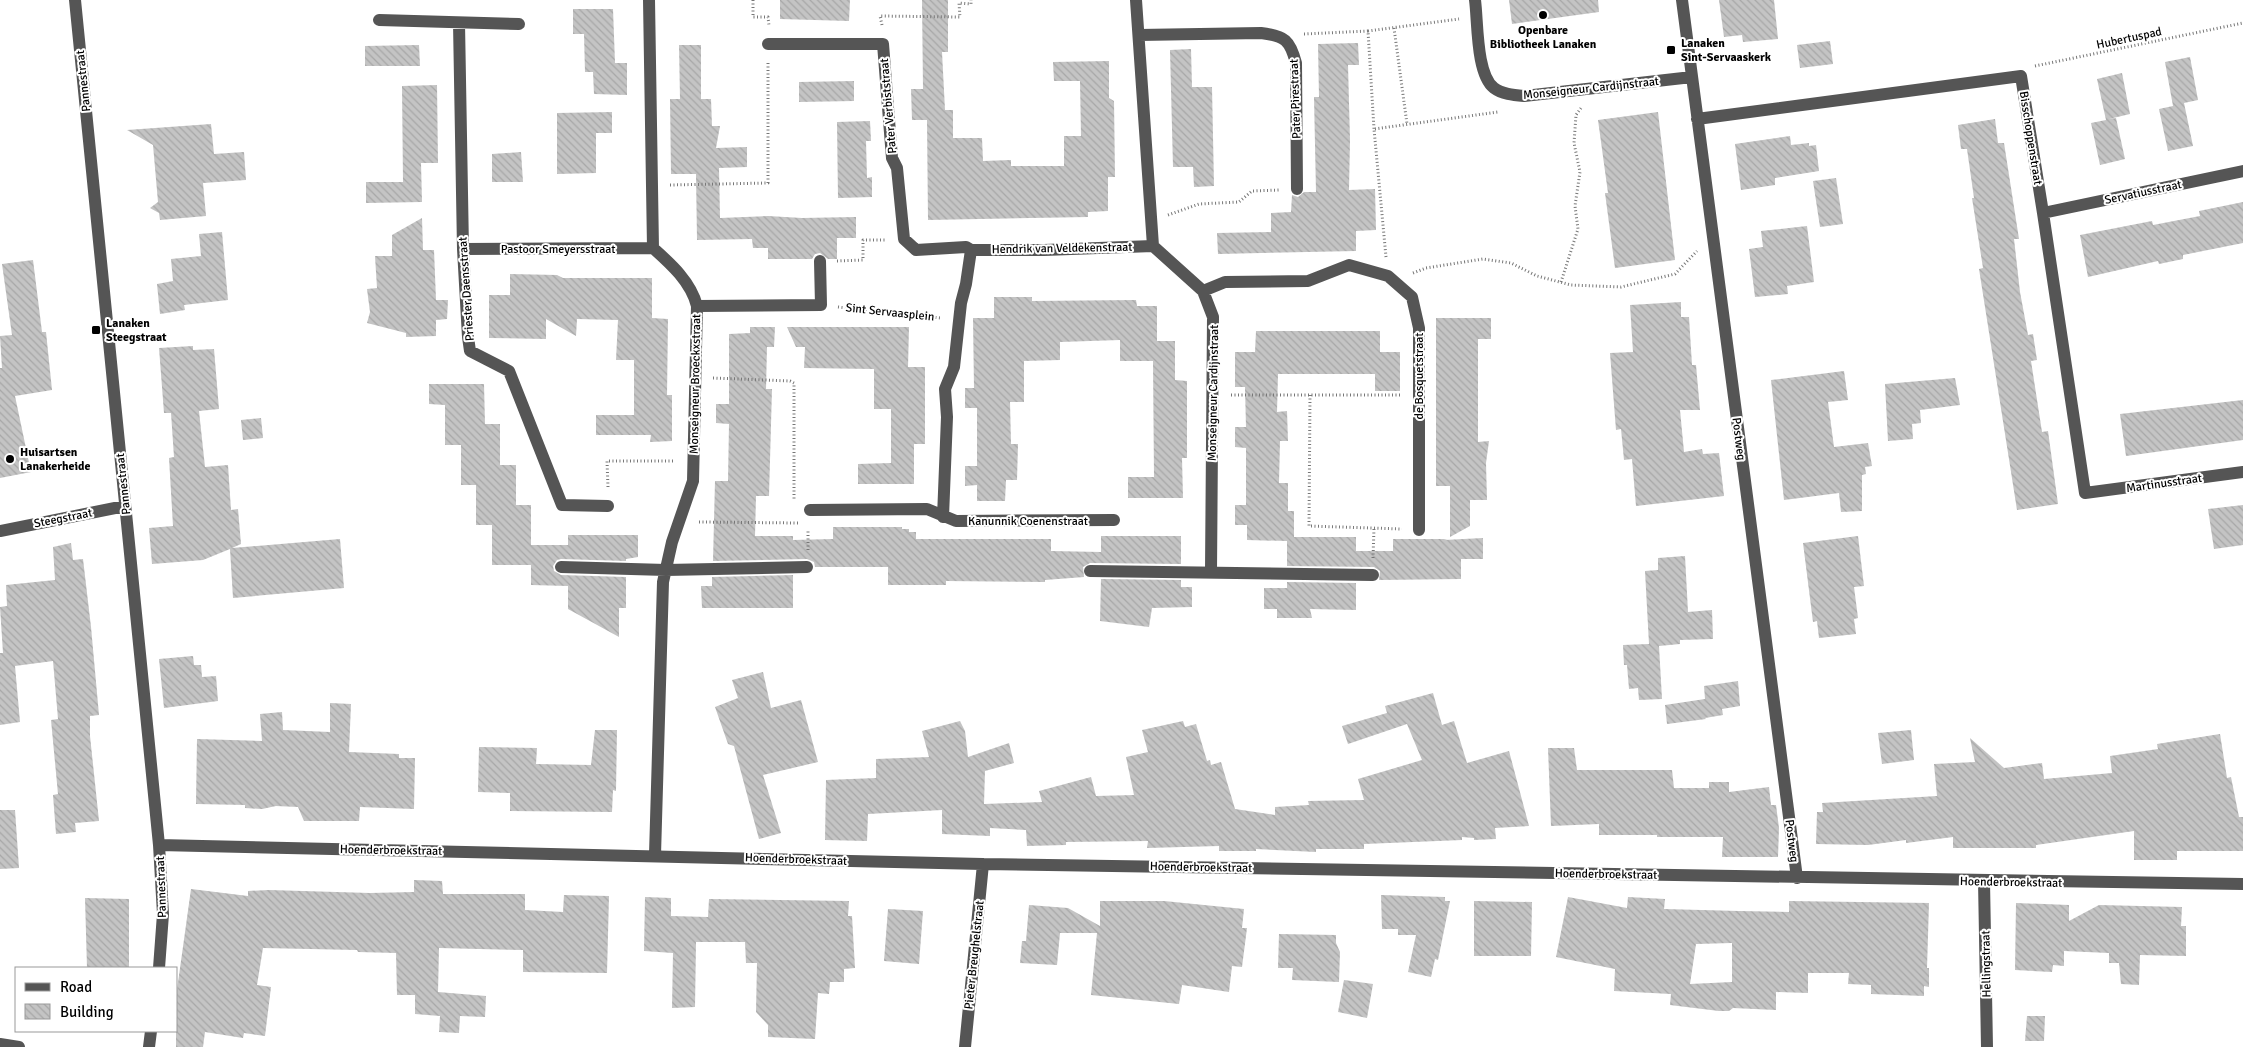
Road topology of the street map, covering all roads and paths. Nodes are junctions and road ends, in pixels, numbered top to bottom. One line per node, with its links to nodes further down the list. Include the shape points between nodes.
1 (75, 0): 53 (street, Pannestraat)
2 (649, 0): 29 (street)
3 (753, 0): 13 (path, via 753,17 768,17)
4 (971, 0): 15 (path, via 971,4 959,3 960,17 880,16 882,25)
5 (1136, 0): 18 (street)
6 (1476, 0): 8 (street, Monseigneur Cardijnstraat)
7 (1682, 0): 22 (street, Postweg)
8 (1478, 16): 16 (path); 23 (street, Monseigneur Cardijnstraat, via 1482,70 1494,88 1524,96)
9 (379, 20): 10 (street)
10 (459, 22): 12 (street); 37 (street, Priester Daensstraat)
11 (2243, 23): 21 (path, Hubertuspad, via 2030,67)
12 (519, 24)
13 (768, 25): 14 (path); 20 (path)
14 (778, 25)
15 (873, 25)
16 (1394, 28): 17 (path); 26 (path)
17 (1368, 31): 19 (path); 27 (path)
18 (1139, 35): 19 (street); 32 (street)
19 (1278, 35): 30 (street, Pater Pirestraat, via 1291,45 1296,63)
20 (768, 44): 29 (path, via 768,183); 34 (street, Pater Verbiststraat, via 883,44 892,158 897,168)
21 (2021, 76): 25 (street, Bisschoppenstraat); 31 (street, Bisschoppenstraat)
22 (1692, 77): 23 (street, Monseigneur Cardijnstraat); 25 (street, Postweg)
23 (1593, 88): 41 (path, via 1576,115 1574,143 1580,172 1575,206 1578,229)
24 (1500, 111): 26 (path)
25 (1697, 119): 33 (street, Postweg)
26 (1407, 124): 27 (path)
27 (1374, 129): 40 (path)
28 (2243, 172): 31 (street, Servatiusstraat)
29 (652, 186): 36 (street)
30 (1297, 189): 32 (path, via 1252,191 1239,202 1199,204)
31 (2044, 212): 52 (street, Bisschoppenstraat)
32 (1151, 221): 35 (street)
33 (1712, 234): 41 (path, via 1675,274 1622,286); 72 (street, Postweg)
34 (904, 239): 38 (street, via 916,250 966,247); 39 (path, via 863,240 863,260)
35 (1153, 246): 38 (street, Hendrik van Veldekenstraat); 42 (street, Monseigneur Cardijnstraat)
36 (653, 248): 37 (street, Pastoor Smeyersstraat); 44 (street, Monseigneur Broeckxstraat, via 694,293)
37 (463, 249): 54 (street, Priester Daensstraat, via 470,350 509,371 562,505)
38 (971, 250): 45 (street)
39 (820, 261): 43 (street)
40 (1392, 279): 41 (path, via 1426,268 1483,259 1511,263 1537,276); 42 (street, via 1349,265 1308,281 1225,282); 49 (street, de Bosquetstraat, via 1412,297 1419,328)
41 (1561, 282)
42 (1203, 291): 47 (street, Monseigneur Cardijnstraat, via 1214,317)
43 (821, 305): 44 (street); 45 (path, Sint Servaasplein)
44 (697, 306): 46 (street, Monseigneur Broeckxstraat)
45 (959, 320): 56 (street, via 954,368 945,389)
46 (695, 378): 50 (street, Monseigneur Broeckxstraat); 55 (path, via 790,380 794,384 794,509)
47 (1213, 395): 48 (path); 67 (street, Monseigneur Cardijnstraat)
48 (1310, 395): 49 (path); 60 (path, via 1309,526)
49 (1419, 395): 61 (street, de Bosquetstraat)
50 (693, 461): 54 (path, via 607,461); 58 (street, Monseigneur Broeckxstraat, via 693,481)
51 (2243, 472): 52 (street, Martinusstraat)
52 (2085, 493)
53 (125, 506): 62 (street, Steegstraat); 69 (street, Pannestraat)
54 (608, 506)
55 (810, 510): 56 (street, Kanunnik Coenenstraat, via 927,509); 59 (path)
56 (943, 517): 57 (street, Kanunnik Coenenstraat, via 956,521)
57 (1114, 520)
58 (679, 522): 59 (path); 65 (street, Monseigneur Broeckxstraat)
59 (808, 524): 64 (path)
60 (1374, 528): 61 (path); 68 (path)
61 (1420, 530)
62 (0, 531)
63 (561, 567): 65 (street)
64 (807, 567): 65 (street)
65 (666, 570): 70 (street, Monseigneur Broeckxstraat, via 663,582)
66 (1090, 571): 67 (street)
67 (1211, 571): 68 (street)
68 (1372, 575)
69 (159, 845): 70 (street, Hoenderbroekstraat); 75 (street, Pannestraat, via 163,914)
70 (655, 855): 71 (street, Hoenderbroekstraat)
71 (983, 864): 72 (street, Hoenderbroekstraat); 80 (street, Pieter Breughelstraat)
72 (1797, 878): 73 (street, Hoenderbroekstraat)
73 (1984, 882): 74 (street, Hoenderbroekstraat); 81 (street, Hellingstraat)
74 (2243, 884)
75 (159, 967)
76 (151, 1032): 79 (street)
77 (0, 1044): 78 (street)
78 (20, 1047)
79 (149, 1047)
80 (965, 1047)
81 (1987, 1047)

